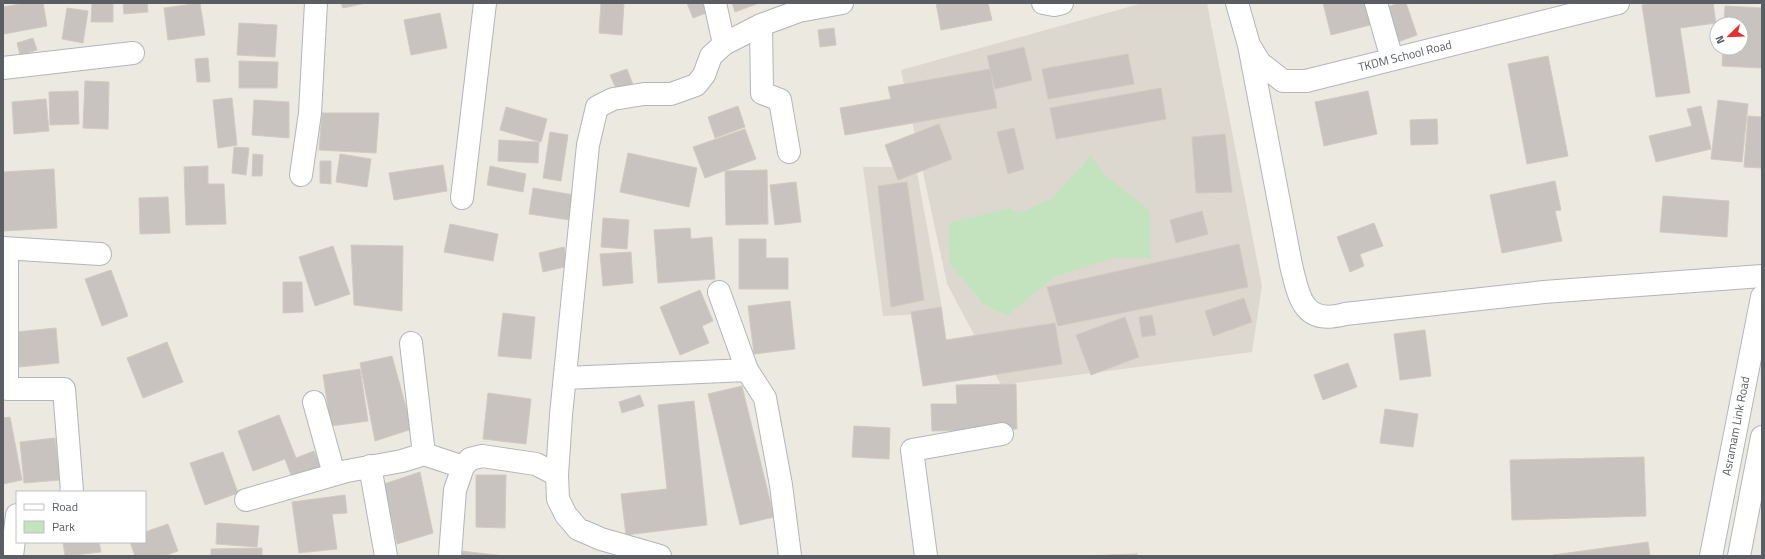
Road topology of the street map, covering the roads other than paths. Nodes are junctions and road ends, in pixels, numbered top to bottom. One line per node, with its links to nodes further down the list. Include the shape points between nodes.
1 (316, 3): 17 (street, via 310,113)
2 (485, 3): 18 (street)
3 (716, 3): 11 (street)
4 (842, 3): 10 (street, via 798,11)
5 (1043, 3): 6 (street)
6 (1062, 3)
7 (1237, 3): 12 (street, TKDM School Road)
8 (1376, 3): 14 (street)
9 (1618, 3): 14 (street, TKDM School Road)
10 (761, 24): 11 (street); 16 (street, via 762,93 780,100)
11 (724, 44): 26 (street, via 712,56 704,75 696,85 671,94 644,94 613,99 597,107 588,145)
12 (1249, 44): 14 (street, TKDM School Road, via 1260,64 1283,81 1306,81); 21 (street, via 1291,265 1300,299 1314,315 1331,318 1345,314 1544,292)
13 (133, 54): 15 (street)
14 (1392, 59)
15 (3, 68)
16 (789, 152)
17 (301, 175)
18 (462, 198)
19 (5, 249): 20 (street); 35 (street, via 7,389 64,389)
20 (100, 254)
21 (1762, 276)
22 (719, 292): 25 (street)
23 (1762, 296): 45 (street, Asramam Link Road)
24 (411, 344): 30 (street)
25 (747, 370): 26 (street); 43 (street, via 764,398 781,485)
26 (565, 378): 34 (street)
27 (314, 402): 33 (street)
28 (1002, 434): 44 (street, via 912,450)
29 (1762, 437): 36 (street)
30 (424, 454): 31 (street, via 402,461); 32 (street)
31 (370, 466): 33 (street); 40 (street)
32 (463, 467): 34 (street, via 470,459 482,456 536,464); 41 (street, via 455,490)
33 (334, 474): 37 (street)
34 (557, 475): 42 (street, via 558,498 566,515 578,529 601,540)
35 (72, 491)
36 (1756, 494): 46 (street)
37 (246, 500)
38 (16, 523): 39 (street)
39 (12, 556)
40 (386, 556)
41 (450, 556)
42 (660, 556)
43 (790, 556)
44 (926, 556)
45 (1711, 556)
46 (1739, 556)

